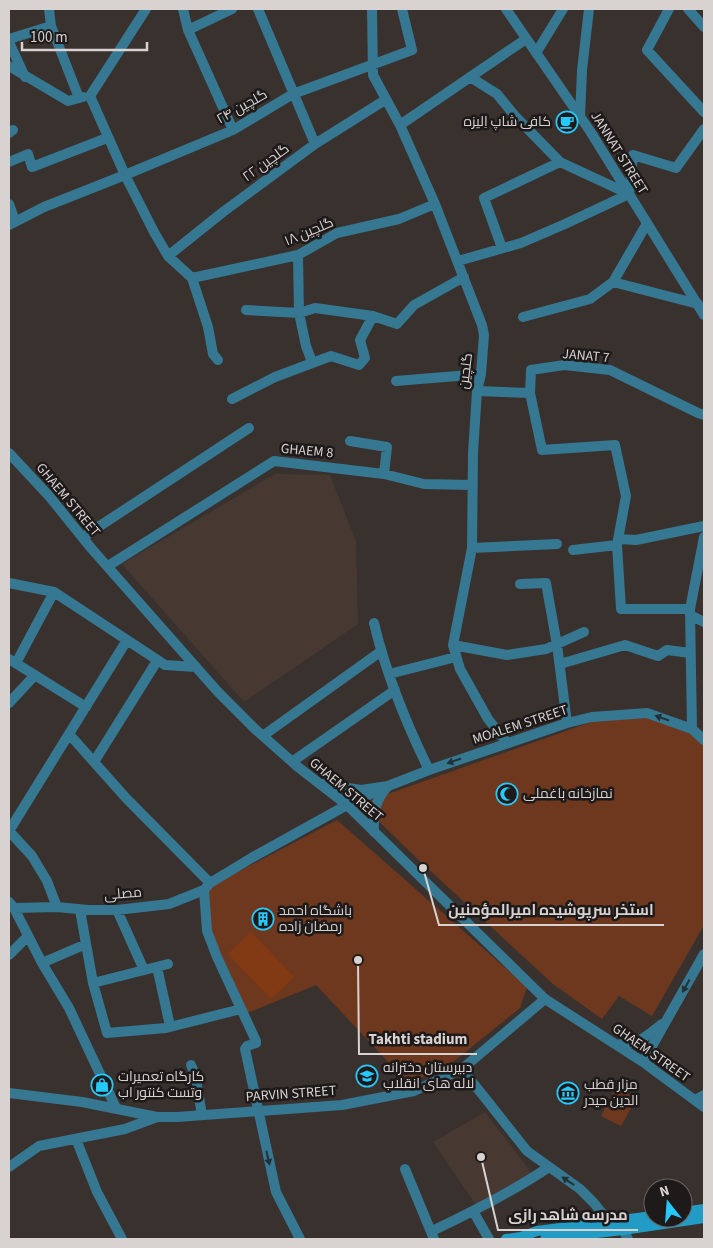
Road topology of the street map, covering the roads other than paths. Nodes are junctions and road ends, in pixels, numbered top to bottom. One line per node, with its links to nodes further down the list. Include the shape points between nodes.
1 (49, 9): 13 (street)
2 (146, 9): 23 (street)
3 (183, 9): 15 (street)
4 (232, 9): 15 (street)
5 (258, 9): 22 (street)
6 (372, 9): 19 (street, گلچین)
7 (402, 9): 19 (street, گلچین ۲۴, via 412,50)
8 (506, 9): 16 (street, JANNAT STREET)
9 (563, 9): 18 (street)
10 (589, 9): 27 (street)
11 (669, 9): 26 (street, via 647,50)
12 (688, 9): 14 (street)
13 (51, 26): 17 (street); 24 (street)
14 (704, 27)
15 (188, 30): 30 (street)
16 (526, 39): 18 (street, JANNAT STREET); 21 (street)
17 (9, 41): 20 (street)
18 (536, 53): 27 (street, JANNAT STREET)
19 (373, 64): 22 (street, گلچین ۲۴); 25 (street, گلچین, via 373,75)
20 (15, 73): 24 (street, via 68,101)
21 (470, 76): 28 (street); 34 (street, via 496,94)
22 (293, 94): 30 (street, گلچین ۲۴); 32 (street)
23 (90, 96): 24 (street); 31 (street)
24 (78, 98)
25 (385, 100): 28 (street, گلچین); 32 (street, گلچین ۲۲)
26 (704, 112)
27 (580, 116): 36 (street, JANNAT STREET)
28 (400, 125): 38 (street, گلچین)
29 (704, 129): 36 (street, via 676,168 634,155)
30 (233, 130): 35 (street, گلچین ۲۴)
31 (107, 138): 33 (street, via 32,167 28,154); 35 (street)
32 (315, 144): 43 (street, گلچین ۲۲)
33 (9, 162)
34 (560, 162): 36 (street); 41 (street, via 484,198)
35 (125, 175): 39 (street, گلچین ۲۴); 43 (street)
36 (628, 194): 40 (street, JANNAT STREET); 41 (street, via 565,224)
37 (9, 204): 39 (street)
38 (435, 204): 42 (street, گلچین ۱۸, via 399,219 337,233); 44 (street, گلچین)
39 (12, 223)
40 (646, 225): 47 (street); 48 (street, JANNAT STREET)
41 (502, 248): 44 (street)
42 (298, 255): 46 (street, گلچین ۱۸); 50 (street)
43 (168, 256): 46 (street)
44 (458, 261): 45 (street, گلچین)
45 (464, 277): 52 (street, via 414,305 397,324); 56 (street, گلچین, via 484,335)
46 (192, 278): 54 (street)
47 (612, 282): 48 (street); 53 (street, via 590,299)
48 (698, 304): 51 (street, JANNAT STREET)
49 (246, 310): 50 (street)
50 (299, 314): 52 (street, via 315,308); 55 (street)
51 (704, 314)
52 (373, 316): 55 (street, via 360,340 365,358 359,365 331,356)
53 (523, 317)
54 (218, 360)
55 (312, 362): 60 (street)
56 (481, 374): 57 (street); 58 (street, گلچین)
57 (396, 381)
58 (477, 391): 59 (street); 66 (street, گلچین)
59 (530, 393): 61 (street, JANAT 7, via 531,370 564,365 610,370); 70 (street, via 542,450 615,445 626,496)
60 (232, 399)
61 (704, 414)
62 (249, 428): 68 (street)
63 (350, 441): 65 (street, via 387,447)
64 (9, 453): 68 (street, GHAEM STREET)
65 (384, 474): 66 (street, GHAEM 8, via 424,484); 74 (street, GHAEM 8, via 274,462)
66 (472, 485): 72 (street, گلچین)
67 (704, 526): 70 (street)
68 (83, 537): 74 (street, GHAEM STREET)
69 (704, 537): 78 (street)
70 (618, 542): 73 (street); 78 (street, via 621,609)
71 (557, 544): 72 (street)
72 (472, 548): 83 (street, گلچین)
73 (573, 550)
74 (108, 566): 91 (street, GHAEM STREET)
75 (9, 582): 77 (street)
76 (520, 584): 84 (street, via 546,582)
77 (54, 592): 82 (street); 88 (street)
78 (690, 612): 79 (street); 86 (street)
79 (704, 622)
80 (374, 623): 85 (street)
81 (584, 632): 84 (street)
82 (127, 640): 89 (street); 96 (street)
83 (453, 645): 84 (street, via 507,655); 87 (street, گلچین)
84 (557, 645): 90 (street)
85 (380, 652): 92 (street); 100 (street)
86 (690, 653): 90 (street, via 667,650 658,656 625,646); 98 (street)
87 (456, 657): 92 (street); 102 (street, گلچین, via 485,713)
88 (13, 661): 93 (street)
89 (157, 661): 91 (street, via 164,665); 104 (street)
90 (560, 664): 97 (street)
91 (196, 667): 100 (street, GHAEM STREET)
92 (389, 674): 94 (street)
93 (35, 675): 95 (street); 96 (street)
94 (395, 690): 103 (street); 105 (street)
95 (9, 702)
96 (86, 707): 99 (street)
97 (567, 723): 98 (street, MOALEM STREET, one-way to 97, via 647,713 592,717); 102 (street, MOALEM STREET)
98 (692, 729): 101 (street, MOALEM STREET)
99 (69, 734): 104 (street); 109 (street)
100 (264, 735): 103 (street, GHAEM STREET)
101 (704, 740)
102 (507, 743): 105 (street, MOALEM STREET, one-way to 105)
103 (293, 761): 106 (street, GHAEM STREET)
104 (94, 762): 112 (street)
105 (429, 770): 107 (street, MOALEM STREET)
106 (319, 784): 107 (street, via 361,790); 108 (street, GHAEM STREET)
107 (388, 786): 108 (street, MOALEM STREET); 110 (street, via 374,808)
108 (347, 805): 110 (street, GHAEM STREET); 111 (street, MOALEM STREET)
109 (9, 831): 114 (street, via 32,856)
110 (374, 832): 126 (street, GHAEM STREET)
111 (253, 857): 112 (street, مصلی)
112 (207, 886): 116 (street, مصلی, via 169,904); 127 (street, via 207,931)
113 (11, 905): 114 (street, مصلی); 117 (street, مصلی)
114 (57, 907): 115 (street, مصلی)
115 (80, 910): 116 (street, مصلی); 118 (street)
116 (117, 910): 124 (street)
117 (28, 936): 120 (street); 121 (street, مصلی)
118 (86, 944): 121 (street); 125 (street)
119 (704, 954): 128 (street, one-way to 128)
120 (9, 955)
121 (42, 963): 137 (street, مصلی, via 69,1008)
122 (168, 964): 123 (street)
123 (157, 967): 124 (street); 129 (street)
124 (144, 970): 125 (street)
125 (94, 983): 129 (street, via 108,1033)
126 (545, 999): 130 (street, GHAEM STREET); 133 (street, PARVIN STREET)
127 (241, 1009): 129 (street); 138 (street, via 257,1042 245,1049)
128 (667, 1019): 130 (street, via 639,1041); 131 (street)
129 (170, 1026)
130 (614, 1044): 131 (street, GHAEM STREET)
131 (642, 1062): 135 (street, GHAEM STREET)
132 (191, 1066): 139 (street)
133 (462, 1069): 138 (street, PARVIN STREET, via 414,1091 342,1105); 143 (street, via 527,1151)
134 (9, 1093): 137 (street, PARVIN STREET)
135 (700, 1097): 136 (street, GHAEM STREET)
136 (704, 1107)
137 (116, 1108): 140 (street, PARVIN STREET)
138 (257, 1110): 139 (street, PARVIN STREET); 154 (street, one-way to 154, via 276,1192)
139 (202, 1115): 140 (street, PARVIN STREET)
140 (157, 1117): 141 (street, via 125,1129)
141 (76, 1139): 142 (street, via 39,1146); 153 (street, via 97,1192)
142 (9, 1167)
143 (549, 1168): 145 (street); 148 (street, one-way to 143, via 580,1189)
144 (405, 1169): 149 (street)
145 (474, 1211): 149 (street); 155 (street)
146 (704, 1216): 150 (main road)
147 (643, 1217): 148 (main road)
148 (609, 1222): 151 (main road, via 537,1231)
149 (433, 1235)
150 (626, 1235): 152 (main road)
151 (521, 1237): 156 (main road); 157 (main road)
152 (572, 1238): 158 (main road)
153 (122, 1239)
154 (300, 1239)
155 (489, 1239)
156 (506, 1239)
157 (534, 1239)
158 (545, 1239)

